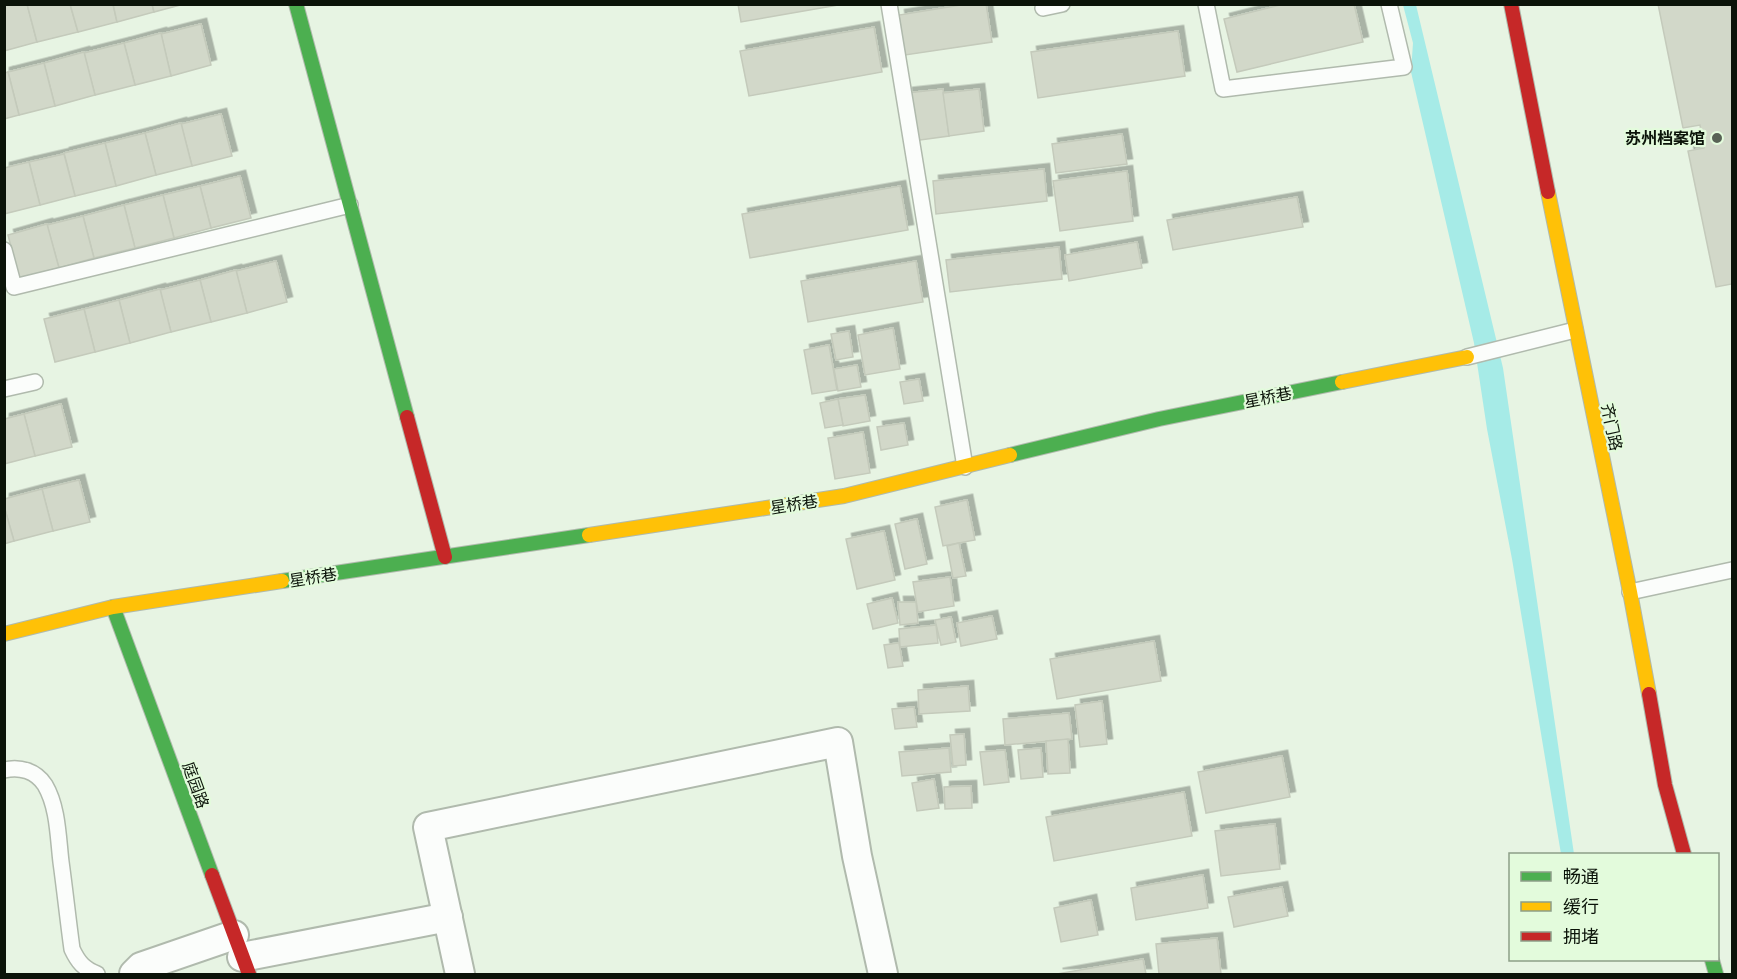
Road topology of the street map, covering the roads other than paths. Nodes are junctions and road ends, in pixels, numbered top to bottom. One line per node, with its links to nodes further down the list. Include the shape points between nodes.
1 (296, 4): 8 (street)
2 (889, 4): 14 (lane)
3 (1062, 4): 7 (lane)
4 (1206, 4): 5 (lane, via 1223,89 1404,67)
5 (1389, 4)
6 (1511, 4): 10 (street, 齐门路)
7 (1043, 8)
8 (350, 205): 9 (lane, via 14,287); 15 (street)
9 (4, 250)
10 (1575, 330): 11 (lane, 星桥巷); 17 (street, 齐门路)
11 (1467, 357): 14 (street, 星桥巷, via 1159,419)
12 (35, 382): 13 (lane)
13 (4, 389)
14 (965, 467): 15 (street, 星桥巷, via 844,496)
15 (445, 557): 18 (street, 星桥巷)
16 (1732, 570): 17 (lane)
17 (1630, 592): 21 (street, 齐门路, via 1665,785)
18 (113, 607): 19 (street, 星桥巷); 23 (street, 庭园路)
19 (4, 634)
20 (4, 770): 25 (lane, via 24,769 36,775 50,795 72,949 77,960)
21 (1683, 853)
22 (448, 917): 23 (street); 26 (street); 27 (street, via 428,827 838,742)
23 (242, 955): 24 (street)
24 (132, 972)
25 (97, 975)
26 (459, 975)
27 (883, 975)

